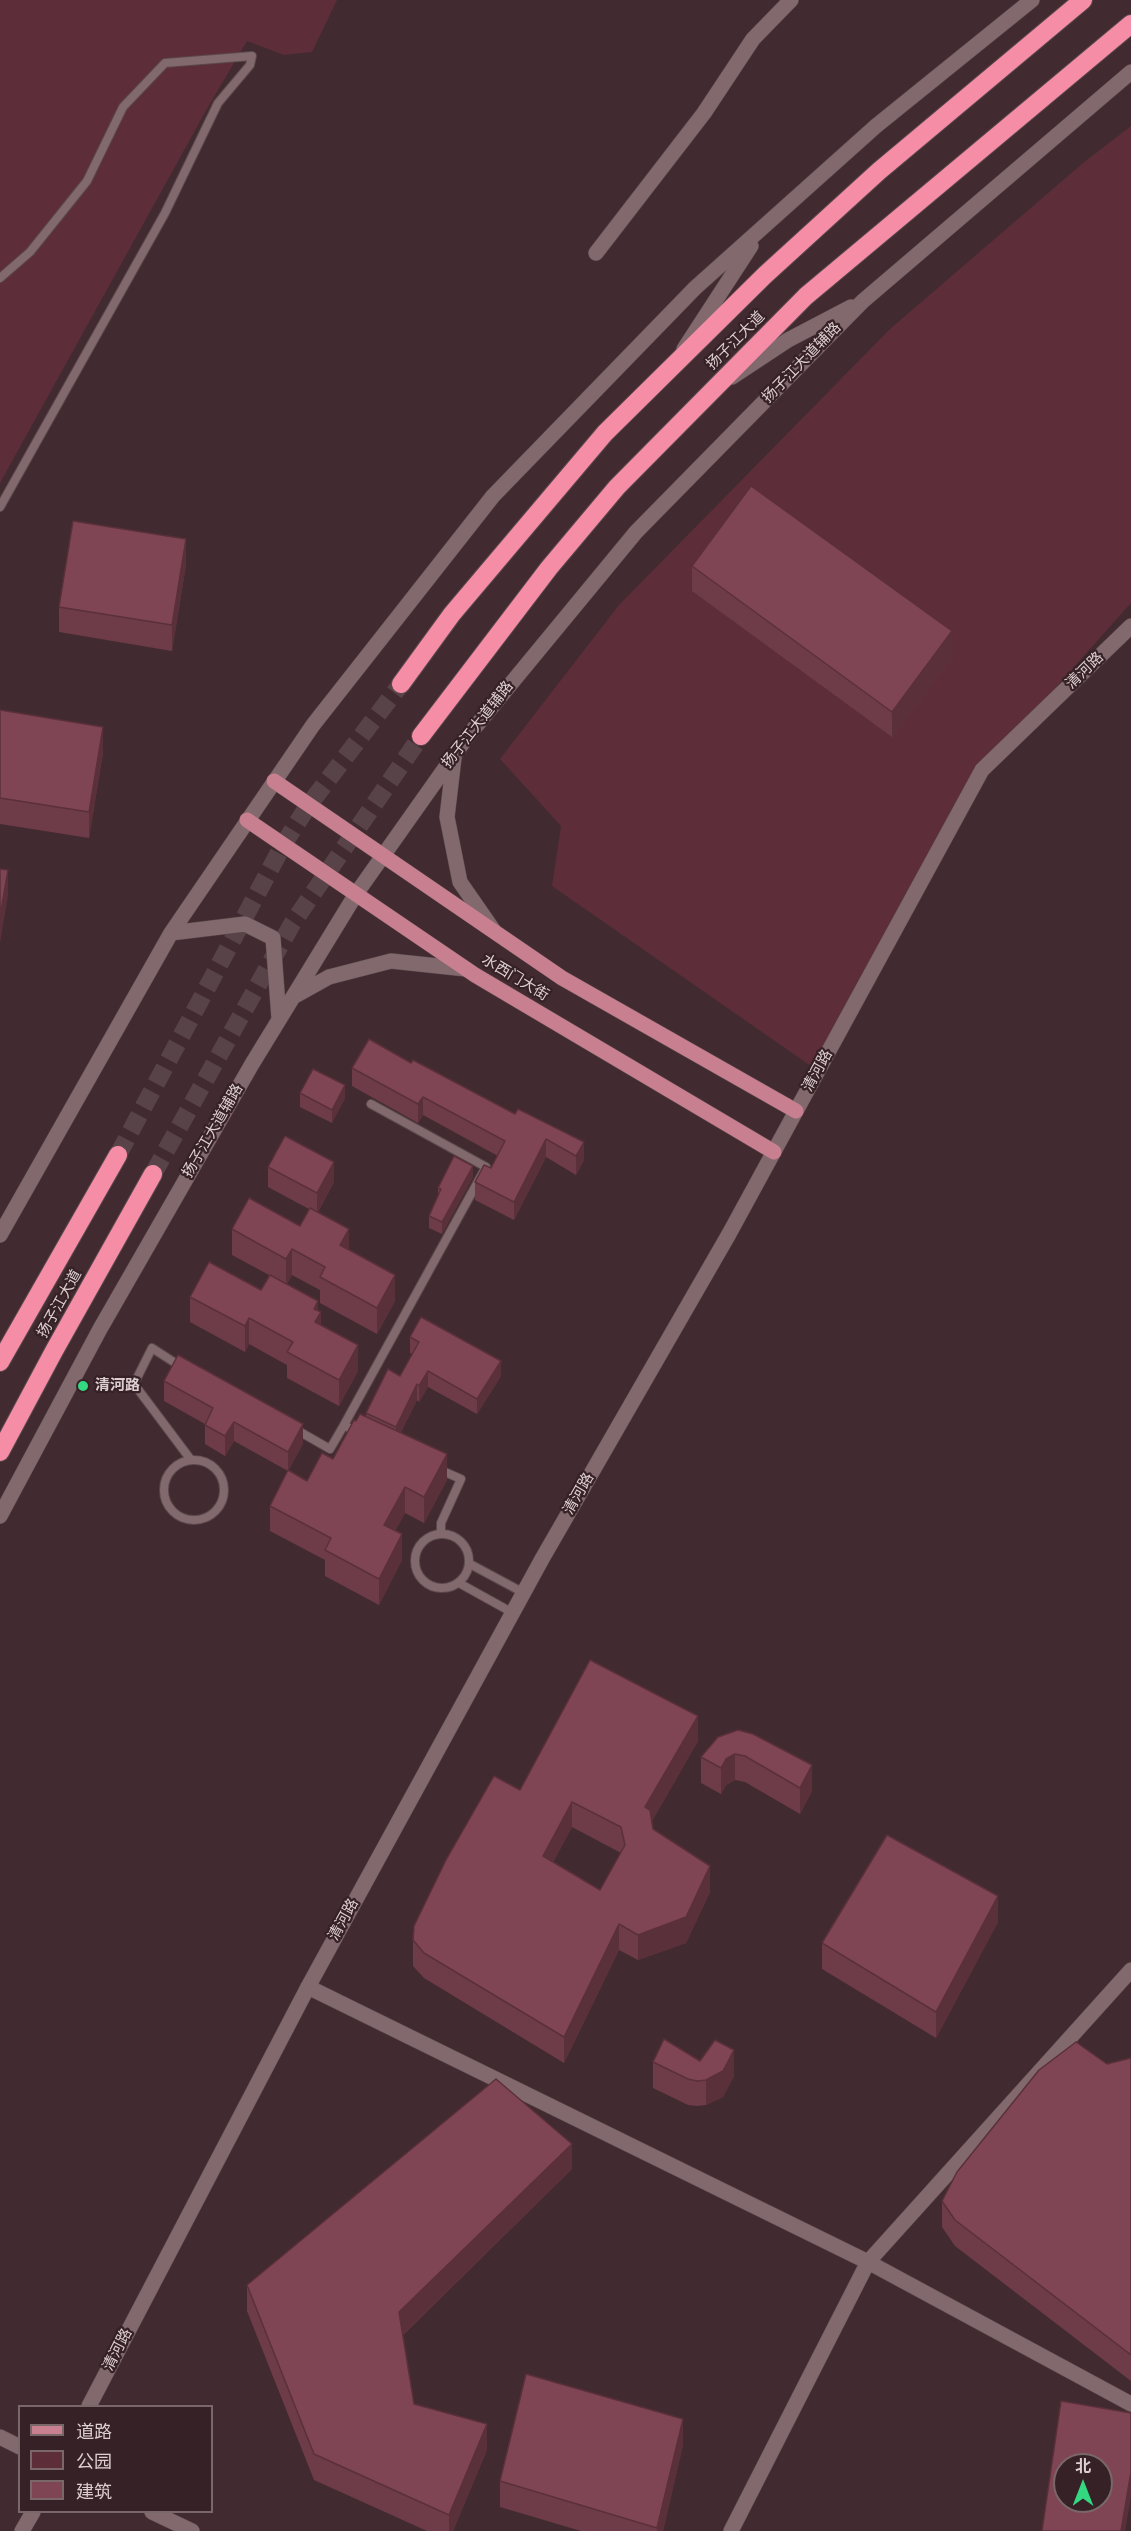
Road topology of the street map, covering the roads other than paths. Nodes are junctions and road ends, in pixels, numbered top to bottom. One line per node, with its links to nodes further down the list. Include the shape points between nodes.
1 (791, 0): 7 (main road, via 753,39 705,113)
2 (1032, 0): 6 (main road, via 876,126)
3 (1083, 0): 10 (highway, 扬子江大道, via 879,171)
4 (1131, 24): 11 (highway, 扬子江大道, via 806,296)
5 (1131, 72): 9 (main road, 扬子江大道辅路)
6 (762, 228): 10 (main road); 17 (main road, via 695,288 493,496 313,725)
7 (596, 254)
8 (0, 278): 12 (lane, via 30,252 87,181 123,107 165,63 252,56 250,65 218,103 165,213)
9 (863, 301): 11 (main road, via 788,340); 16 (main road, 扬子江大道辅路, via 636,532)
10 (672, 366): 14 (highway, 扬子江大道, via 605,433 452,614)
11 (712, 391): 15 (highway, 扬子江大道, via 617,487 549,568)
12 (0, 507)
13 (1131, 626): 27 (main road, 清河路, via 982,770)
14 (401, 684)
15 (421, 736)
16 (454, 754): 19 (main road, 扬子江大道辅路); 21 (main road, via 447,817 460,882)
17 (274, 781): 18 (main road); 19 (main road, 水西门大街)
18 (248, 820): 20 (main road, 水西门大街); 22 (main road)
19 (382, 856): 20 (main road, 扬子江大道辅路); 21 (main road, 水西门大街)
20 (356, 894): 23 (main road, 水西门大街); 24 (main road, 扬子江大道辅路)
21 (494, 931): 27 (main road, 水西门大街, via 562,978)
22 (171, 933): 25 (main road, via 244,924 273,938); 31 (main road)
23 (466, 969): 24 (main road, via 391,961 328,977); 28 (main road, 水西门大街)
24 (293, 997): 25 (main road, 扬子江大道辅路)
25 (279, 1019): 40 (main road, 扬子江大道辅路, via 100,1329)
26 (371, 1104): 34 (lane, via 486,1167)
27 (796, 1111): 28 (main road, 清河路)
28 (774, 1152): 44 (main road, 清河路)
29 (118, 1155): 32 (highway, 扬子江大道)
30 (153, 1174): 37 (highway, 扬子江大道)
31 (0, 1235)
32 (0, 1362)
33 (192, 1373): 38 (lane, via 152,1348 134,1384)
34 (344, 1425): 35 (lane, via 330,1449); 36 (lane)
35 (291, 1427)
36 (363, 1435)
37 (0, 1452)
38 (191, 1460): 38 (lane, via 182,1462 168,1475 164,1493 166,1502 179,1517 199,1520 217,1511 225,1491 224,1481 212,1465)
39 (429, 1465): 41 (lane, via 461,1479 441,1523)
40 (0, 1516)
41 (441, 1533): 42 (lane, via 459,1539 469,1554); 43 (lane, via 418,1547 418,1574 424,1582 441,1588)
42 (470, 1564): 43 (lane); 44 (lane)
43 (459, 1583): 45 (lane)
44 (524, 1593): 45 (main road, 清河路)
45 (513, 1613): 47 (main road, 清河路)
46 (1131, 1970): 48 (main road)
47 (308, 1987): 48 (main road); 50 (main road, 清河路)
48 (868, 2262): 49 (main road); 57 (main road)
49 (1131, 2404)
50 (90, 2405)
51 (0, 2437): 52 (main road)
52 (18, 2445)
53 (32, 2513): 55 (main road)
54 (156, 2513): 56 (main road)
55 (22, 2531)
56 (192, 2531)
57 (731, 2531)

